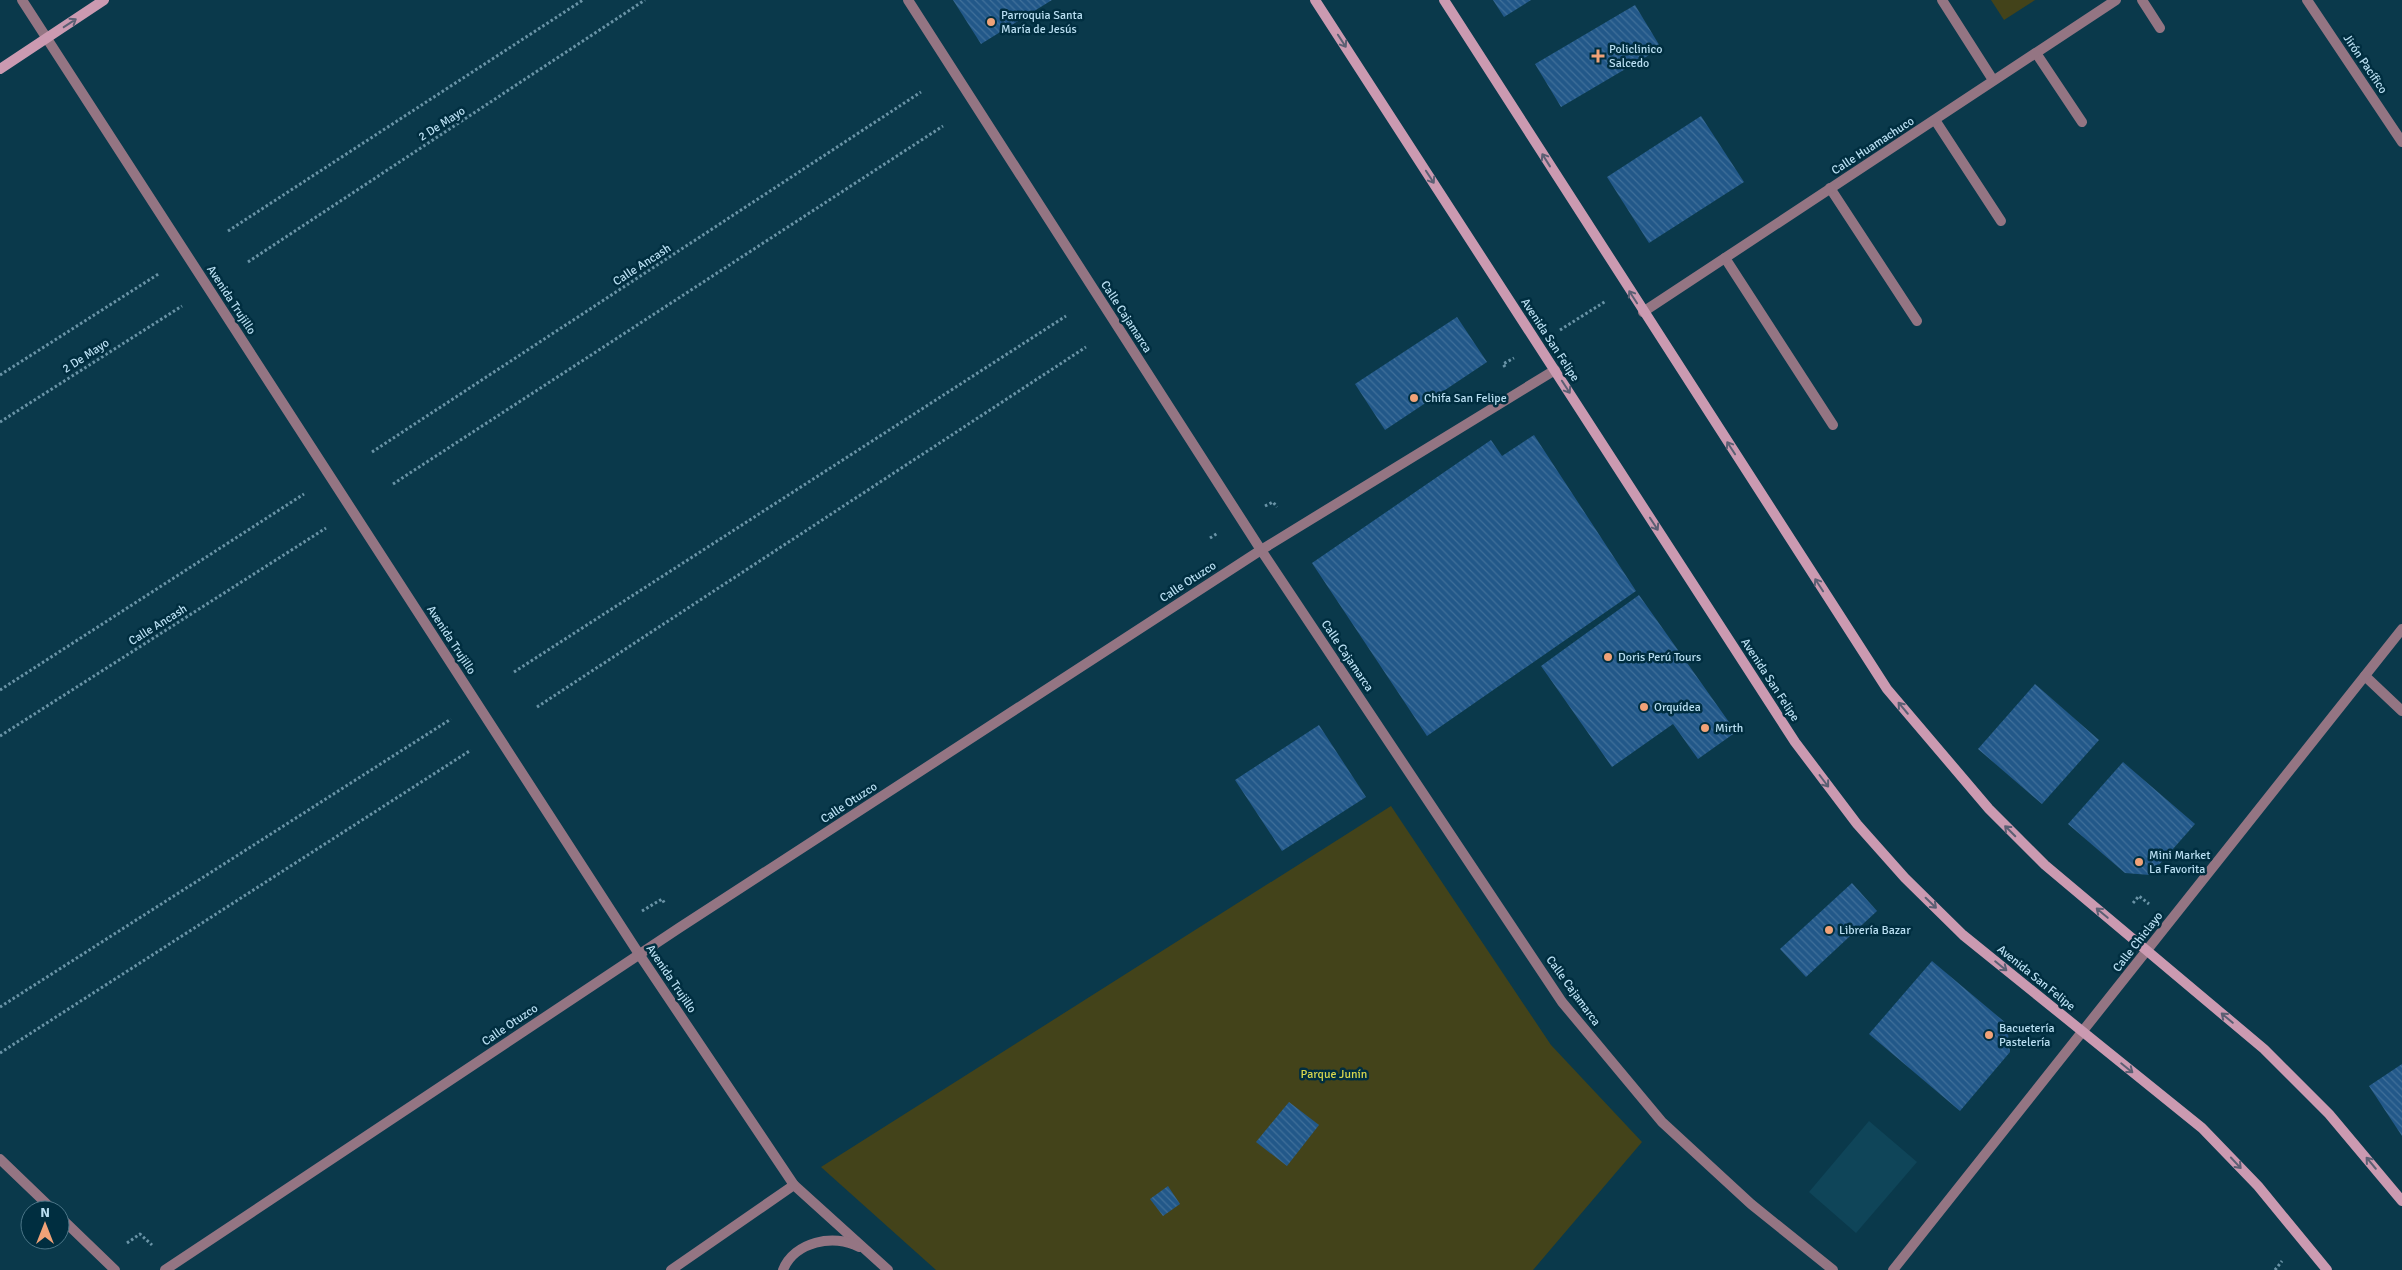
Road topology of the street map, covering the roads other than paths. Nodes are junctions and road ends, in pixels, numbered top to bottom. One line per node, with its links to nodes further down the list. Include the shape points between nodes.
1 (22, 0): 11 (street, Avenida Trujillo)
2 (104, 0): 11 (main road, one-way to 2)
3 (908, 0): 25 (street, Calle Cajamarca)
4 (1316, 0): 23 (main road, Avenida San Felipe, one-way to 23)
5 (1444, 0): 21 (main road, one-way to 5)
6 (1942, 0): 14 (street)
7 (2116, 0): 12 (street, Calle Huamachuco)
8 (2142, 0): 10 (street)
9 (2307, 0): 17 (street, Jirón Pacífico)
10 (2160, 28)
11 (46, 38): 13 (main road); 30 (street, Avenida Trujillo)
12 (2036, 53): 14 (street, Calle Huamachuco); 16 (street)
13 (0, 69)
14 (1993, 80): 15 (street, Calle Huamachuco)
15 (1935, 120): 18 (street, Calle Huamachuco); 19 (street)
16 (2082, 122)
17 (2402, 142)
18 (1830, 188): 20 (street, Calle Huamachuco); 22 (street)
19 (2001, 221)
20 (1725, 258): 21 (street, Calle Huamachuco); 24 (street)
21 (1643, 312): 29 (main road, one-way to 21, via 2044,865 1954,770 1887,689)
22 (1918, 321)
23 (1555, 370): 25 (street, Calle Otuzco); 31 (main road, Avenida San Felipe, one-way to 31, via 1795,742 1857,824 1905,878 1963,935)
24 (1832, 425)
25 (1260, 550): 30 (street, Calle Otuzco); 43 (street, Calle Cajamarca, via 1562,1002 1662,1122 1751,1204)
26 (2402, 629): 27 (street, Calle Chiclayo)
27 (2364, 676): 28 (street); 29 (street, Calle Chiclayo)
28 (2402, 711)
29 (2147, 950): 31 (street, Calle Chiclayo); 35 (main road, one-way to 29, via 2330,1114 2264,1049)
30 (639, 954): 33 (street, Avenida Trujillo); 38 (street, Calle Otuzco)
31 (2083, 1032): 44 (street, Calle Chiclayo); 45 (main road, Avenida San Felipe, one-way to 45, via 2202,1128 2264,1194)
32 (0, 1159): 34 (street)
33 (794, 1185): 37 (street, Avenida Trujillo); 40 (street)
34 (43, 1200)
35 (2402, 1201)
36 (70, 1227): 39 (street)
37 (868, 1253): 41 (street, via 852,1244 833,1240 814,1243 797,1252); 42 (street, Avenida Trujillo)
38 (169, 1267)
39 (115, 1270)
40 (671, 1270)
41 (782, 1270)
42 (888, 1270)
43 (1833, 1270)
44 (1894, 1270)
45 (2327, 1270)

